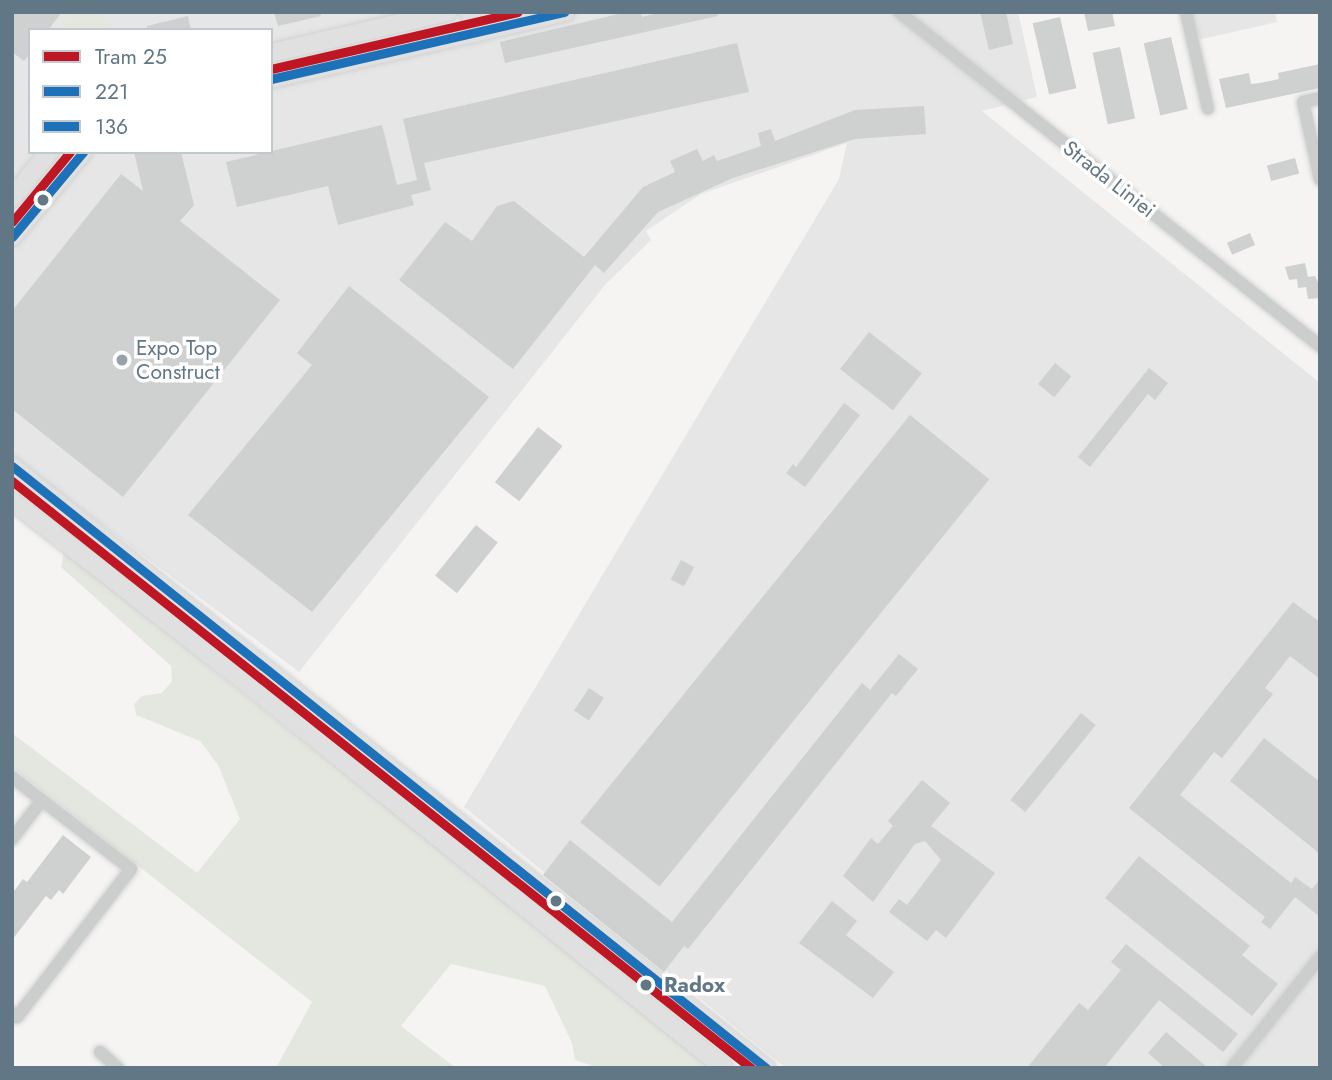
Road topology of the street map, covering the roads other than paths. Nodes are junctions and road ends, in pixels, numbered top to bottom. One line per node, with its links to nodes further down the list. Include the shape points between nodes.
1 (447, 12): 7 (main road)
2 (470, 12): 6 (main road)
3 (565, 12): 6 (main road)
4 (899, 12): 18 (street, Strada Liniei)
5 (1186, 12): 12 (street)
6 (475, 33): 9 (main road)
7 (331, 39): 8 (main road); 9 (main road)
8 (273, 53)
9 (337, 64): 10 (main road)
10 (273, 79)
11 (1320, 99): 15 (street, via 1303,102)
12 (1208, 109)
13 (47, 154): 16 (main road)
14 (75, 155): 17 (main road)
15 (1320, 179)
16 (12, 198)
17 (12, 237)
18 (1320, 346)
19 (12, 467): 25 (main road)
20 (12, 501): 27 (main road)
21 (16, 781): 22 (street); 23 (street)
22 (12, 795)
23 (42, 800): 24 (street); 28 (street, via 131,869 17,1017)
24 (12, 839)
25 (624, 954): 27 (main road); 32 (main road)
26 (1320, 957): 33 (street)
27 (608, 974): 31 (main road)
28 (12, 1013)
29 (100, 1052): 30 (street)
30 (118, 1068)
31 (724, 1068)
32 (766, 1068)
33 (1232, 1068)

